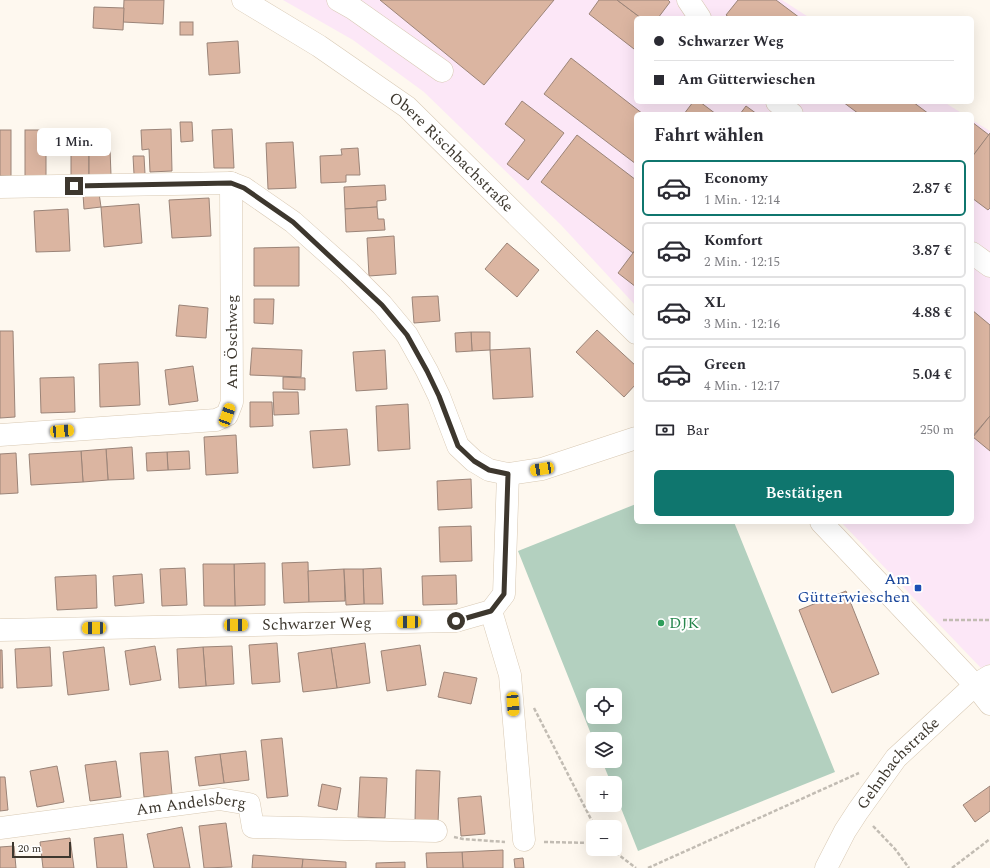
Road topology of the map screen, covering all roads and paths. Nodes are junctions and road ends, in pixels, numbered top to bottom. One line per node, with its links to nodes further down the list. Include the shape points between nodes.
1 (243, 0): 12 (street, Obere Rischbachstraße, via 319,46 407,108)
2 (338, 0): 5 (street)
3 (688, 0): 4 (street)
4 (699, 16)
5 (442, 71)
6 (780, 104): 7 (street)
7 (790, 112)
8 (231, 183): 9 (street); 13 (street, Am Öschweg, via 232,402 227,415 216,420); 15 (street, via 244,188 293,222 382,305 407,335 427,371 458,446 474,461 489,470)
9 (0, 187)
10 (974, 254): 11 (street)
11 (990, 266)
12 (634, 331)
13 (0, 435)
14 (634, 439): 15 (street, via 542,469)
15 (508, 474): 17 (street, via 504,594)
16 (823, 524): 21 (street)
17 (491, 611): 20 (street, Schwarzer Weg, via 456,621); 22 (street, via 510,675)
18 (990, 620): 19 (path)
19 (936, 621)
20 (0, 630)
21 (982, 680): 23 (street); 25 (street, Gehnbachstraße, via 896,758)
22 (511, 688): 26 (path, via 531,701); 30 (street)
23 (990, 704)
24 (865, 770): 34 (path)
25 (858, 811): 35 (street, Gehnbachstraße); 36 (path)
26 (591, 820)
27 (0, 828): 28 (street, Am Andelsberg, via 220,799 249,804 253,827)
28 (436, 831): 30 (path, via 464,839 514,842)
29 (990, 839): 37 (path)
30 (524, 840): 31 (path)
31 (586, 843)
32 (620, 856): 33 (path)
33 (636, 868)
34 (648, 868)
35 (826, 868)
36 (910, 868)
37 (952, 868)

